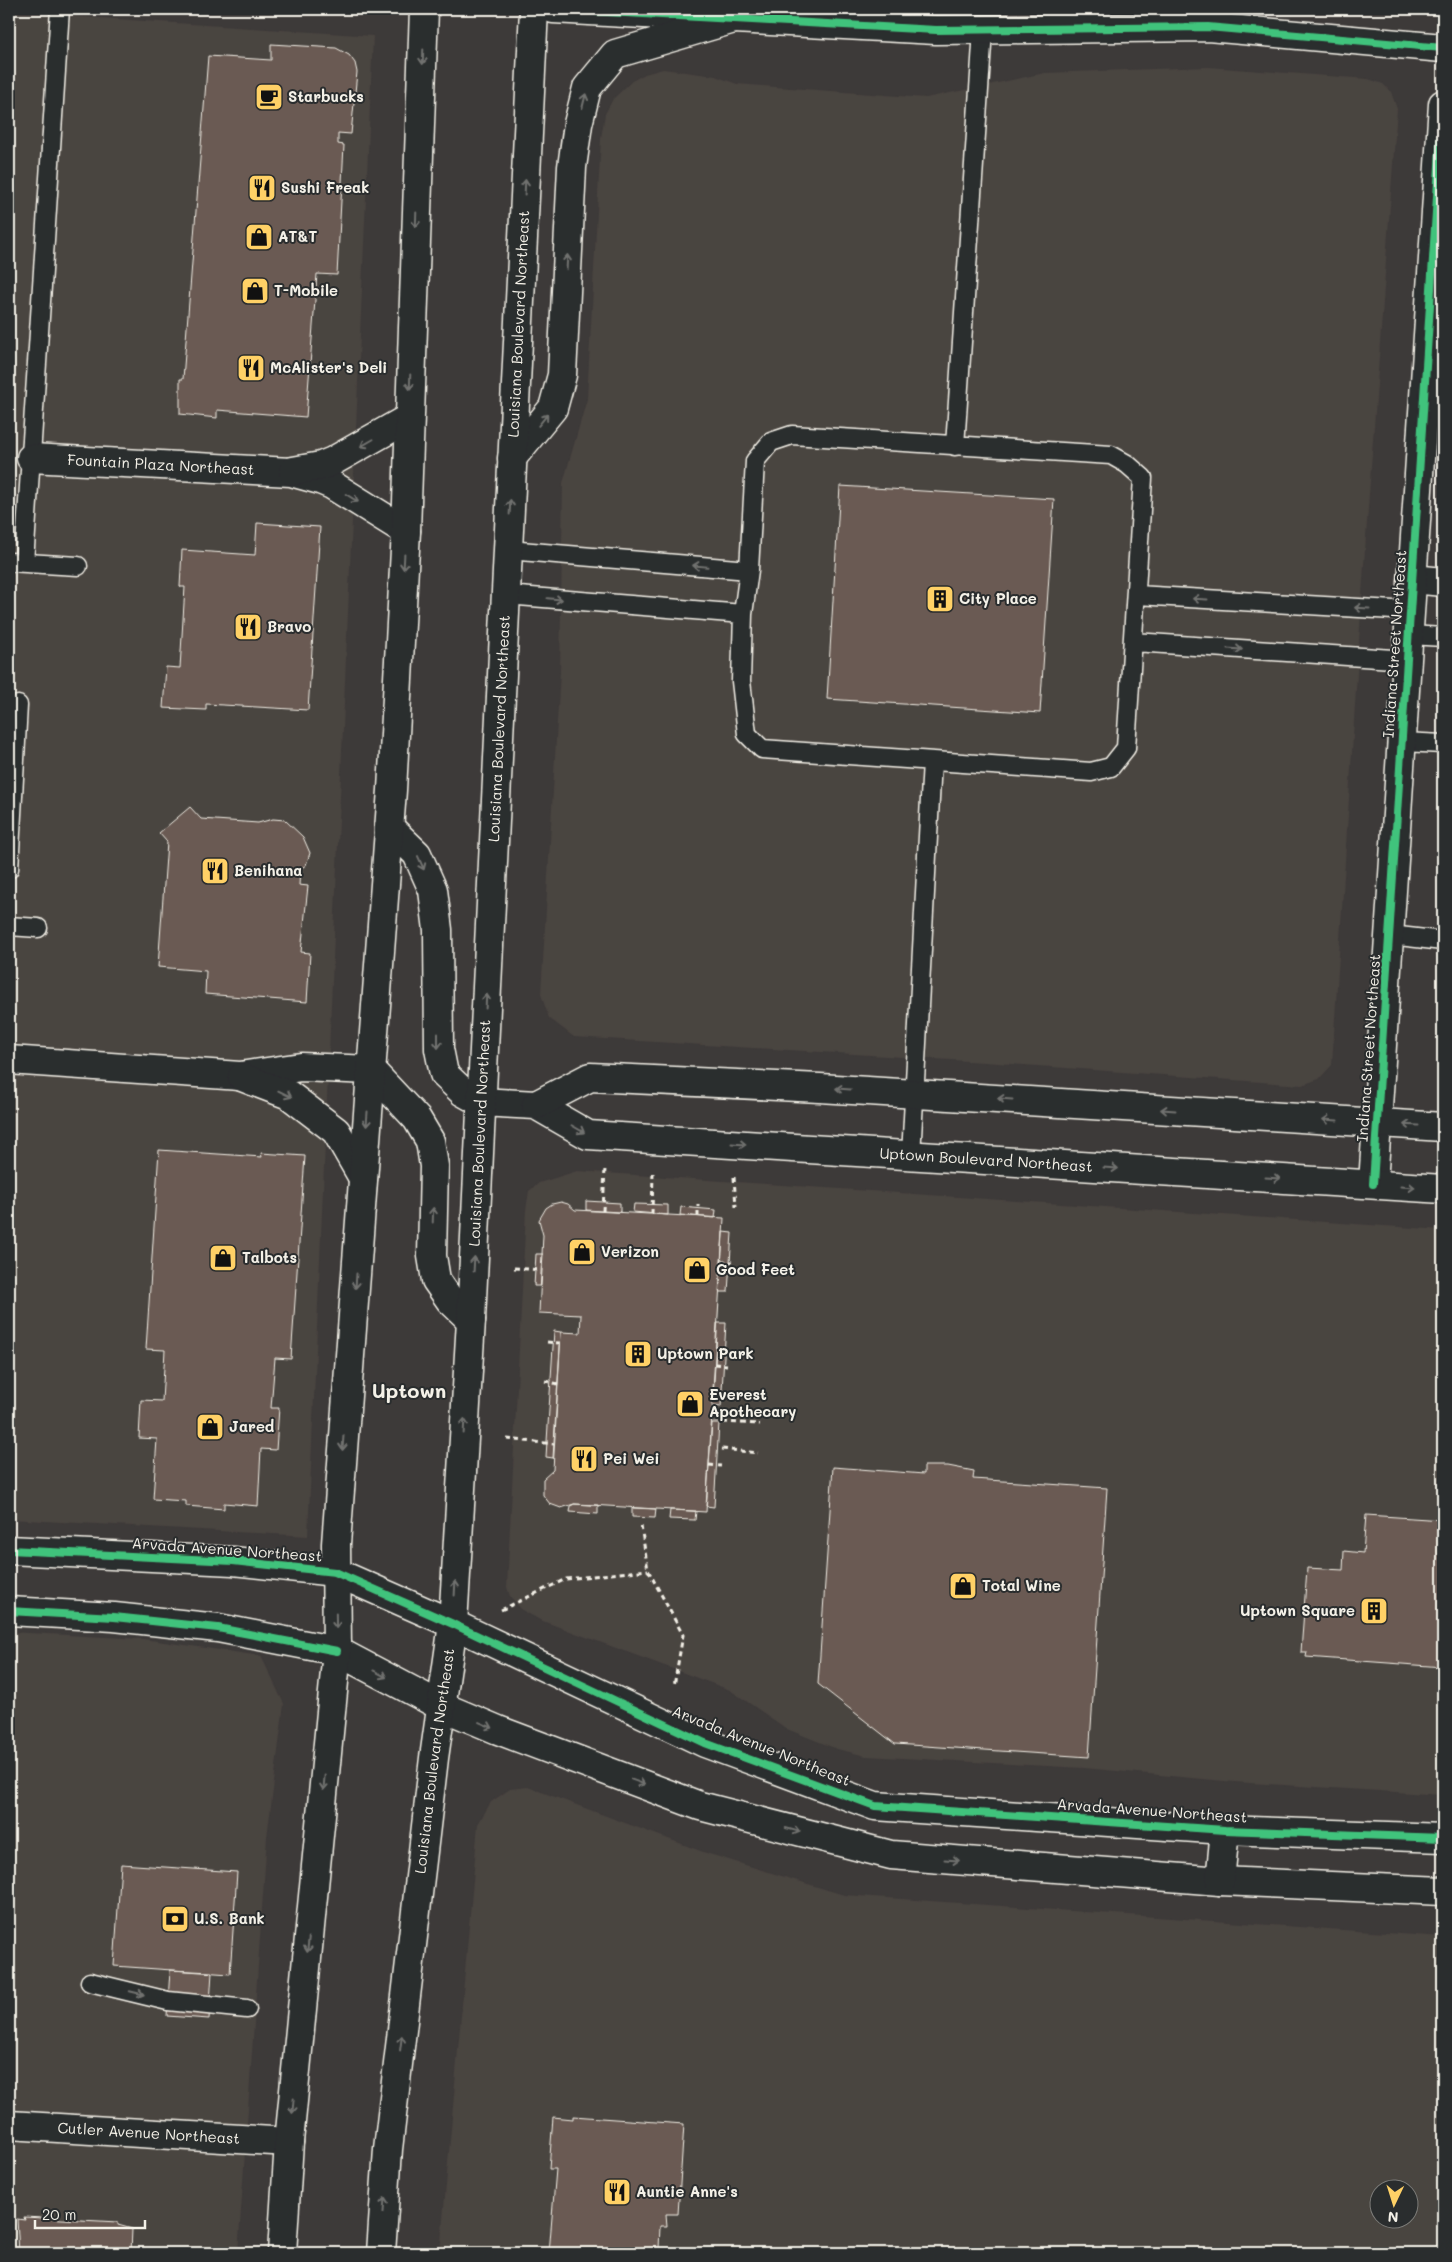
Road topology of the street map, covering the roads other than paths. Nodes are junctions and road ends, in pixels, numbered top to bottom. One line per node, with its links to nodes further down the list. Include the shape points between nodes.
1 (60, 9): 11 (lane)
2 (424, 9): 9 (street, one-way to 9)
3 (534, 9): 12 (street, Louisiana Boulevard Northeast, one-way to 3)
4 (553, 9): 5 (street)
5 (734, 19): 6 (street); 12 (street, one-way to 5, via 553,408 562,375 572,167 587,88 615,54)
6 (983, 30): 7 (street, via 1208,27); 10 (lane)
7 (1443, 48)
8 (1443, 104): 19 (street, Indiana Street Northeast)
9 (409, 418): 13 (street, Fountain Plaza Northeast, one-way to 13, via 333,461); 14 (street)
10 (954, 446): 18 (lane, via 792,435 771,442 755,461); 22 (lane, via 1111,455 1127,464 1143,478)
11 (31, 458): 13 (street, Fountain Plaza Northeast); 16 (lane)
12 (512, 458): 15 (street, Louisiana Boulevard Northeast, one-way to 12)
13 (291, 472): 14 (street, Fountain Plaza Northeast, one-way to 14, via 332,486)
14 (406, 531): 31 (street, one-way to 31)
15 (508, 550): 18 (lane, one-way to 15); 21 (street, Louisiana Boulevard Northeast)
16 (16, 562): 17 (lane)
17 (78, 566)
18 (749, 570): 23 (lane)
19 (1413, 579): 20 (street); 24 (street, Indiana Street Northeast)
20 (1443, 582)
21 (506, 595): 23 (lane, one-way to 23); 41 (street, Louisiana Boulevard Northeast, one-way to 21)
22 (1137, 595): 24 (lane, one-way to 22); 26 (lane)
23 (743, 614): 30 (lane, via 741,681 747,734 762,749)
24 (1409, 635): 25 (lane); 26 (lane, one-way to 24); 28 (street, Indiana Street Northeast)
25 (1443, 637)
26 (1134, 642): 30 (lane, via 1126,748 1111,767 1091,772)
27 (18, 705): 32 (lane)
28 (1403, 742): 29 (lane); 35 (street, Indiana Street Northeast)
29 (1443, 744)
30 (932, 761): 40 (lane)
31 (389, 827): 38 (street); 41 (street, one-way to 41, via 417,854 433,890 438,930 438,1049 444,1074 463,1092)
32 (9, 869)
33 (9, 926): 34 (lane)
34 (38, 928)
35 (1390, 935): 36 (lane); 43 (street, Indiana Street Northeast)
36 (1443, 941)
37 (9, 1060): 39 (street)
38 (371, 1070): 39 (street, via 301,1067); 46 (street, one-way to 46); 49 (street, one-way to 38, via 450,1300 436,1280 432,1256 434,1166 430,1141 417,1119)
39 (240, 1076): 46 (street, one-way to 46, via 289,1095 336,1131)
40 (914, 1094): 42 (street, one-way to 42, via 590,1077); 43 (street, one-way to 40); 45 (lane)
41 (482, 1102): 42 (street, Uptown Boulevard Northeast); 49 (street, Louisiana Boulevard Northeast, one-way to 41)
42 (536, 1105): 45 (street, Uptown Boulevard Northeast, one-way to 45, via 588,1135)
43 (1378, 1124): 44 (street, one-way to 43); 47 (street, Indiana Street Northeast)
44 (1443, 1127)
45 (911, 1156): 47 (street, Uptown Boulevard Northeast, one-way to 47)
46 (363, 1178): 51 (street, one-way to 51)
47 (1373, 1184): 48 (street, Uptown Boulevard Northeast, one-way to 48)
48 (1443, 1189)
49 (471, 1320): 53 (street, Louisiana Boulevard Northeast, one-way to 49)
50 (9, 1550): 51 (street, Arvada Avenue Northeast, via 233,1561)
51 (335, 1572): 53 (street, Arvada Avenue Northeast); 54 (street, one-way to 54)
52 (9, 1611): 54 (street, via 114,1616 218,1628)
53 (453, 1624): 55 (street, Louisiana Boulevard Northeast); 56 (street, Arvada Avenue Northeast, via 705,1743 876,1806)
54 (337, 1651): 55 (street, one-way to 55); 63 (street, one-way to 63)
55 (441, 1706): 58 (street, one-way to 58, via 700,1806 891,1855); 65 (street, Louisiana Boulevard Northeast, one-way to 55, via 388,2149)
56 (1225, 1830): 57 (street, Arvada Avenue Northeast); 58 (street)
57 (1443, 1838)
58 (1220, 1881): 59 (street)
59 (1443, 1891)
60 (90, 1982): 61 (lane, one-way to 61, via 168,2001)
61 (247, 2009)
62 (9, 2125): 63 (street, Cutler Avenue Northeast)
63 (290, 2142): 64 (street)
64 (282, 2253)
65 (381, 2253)

